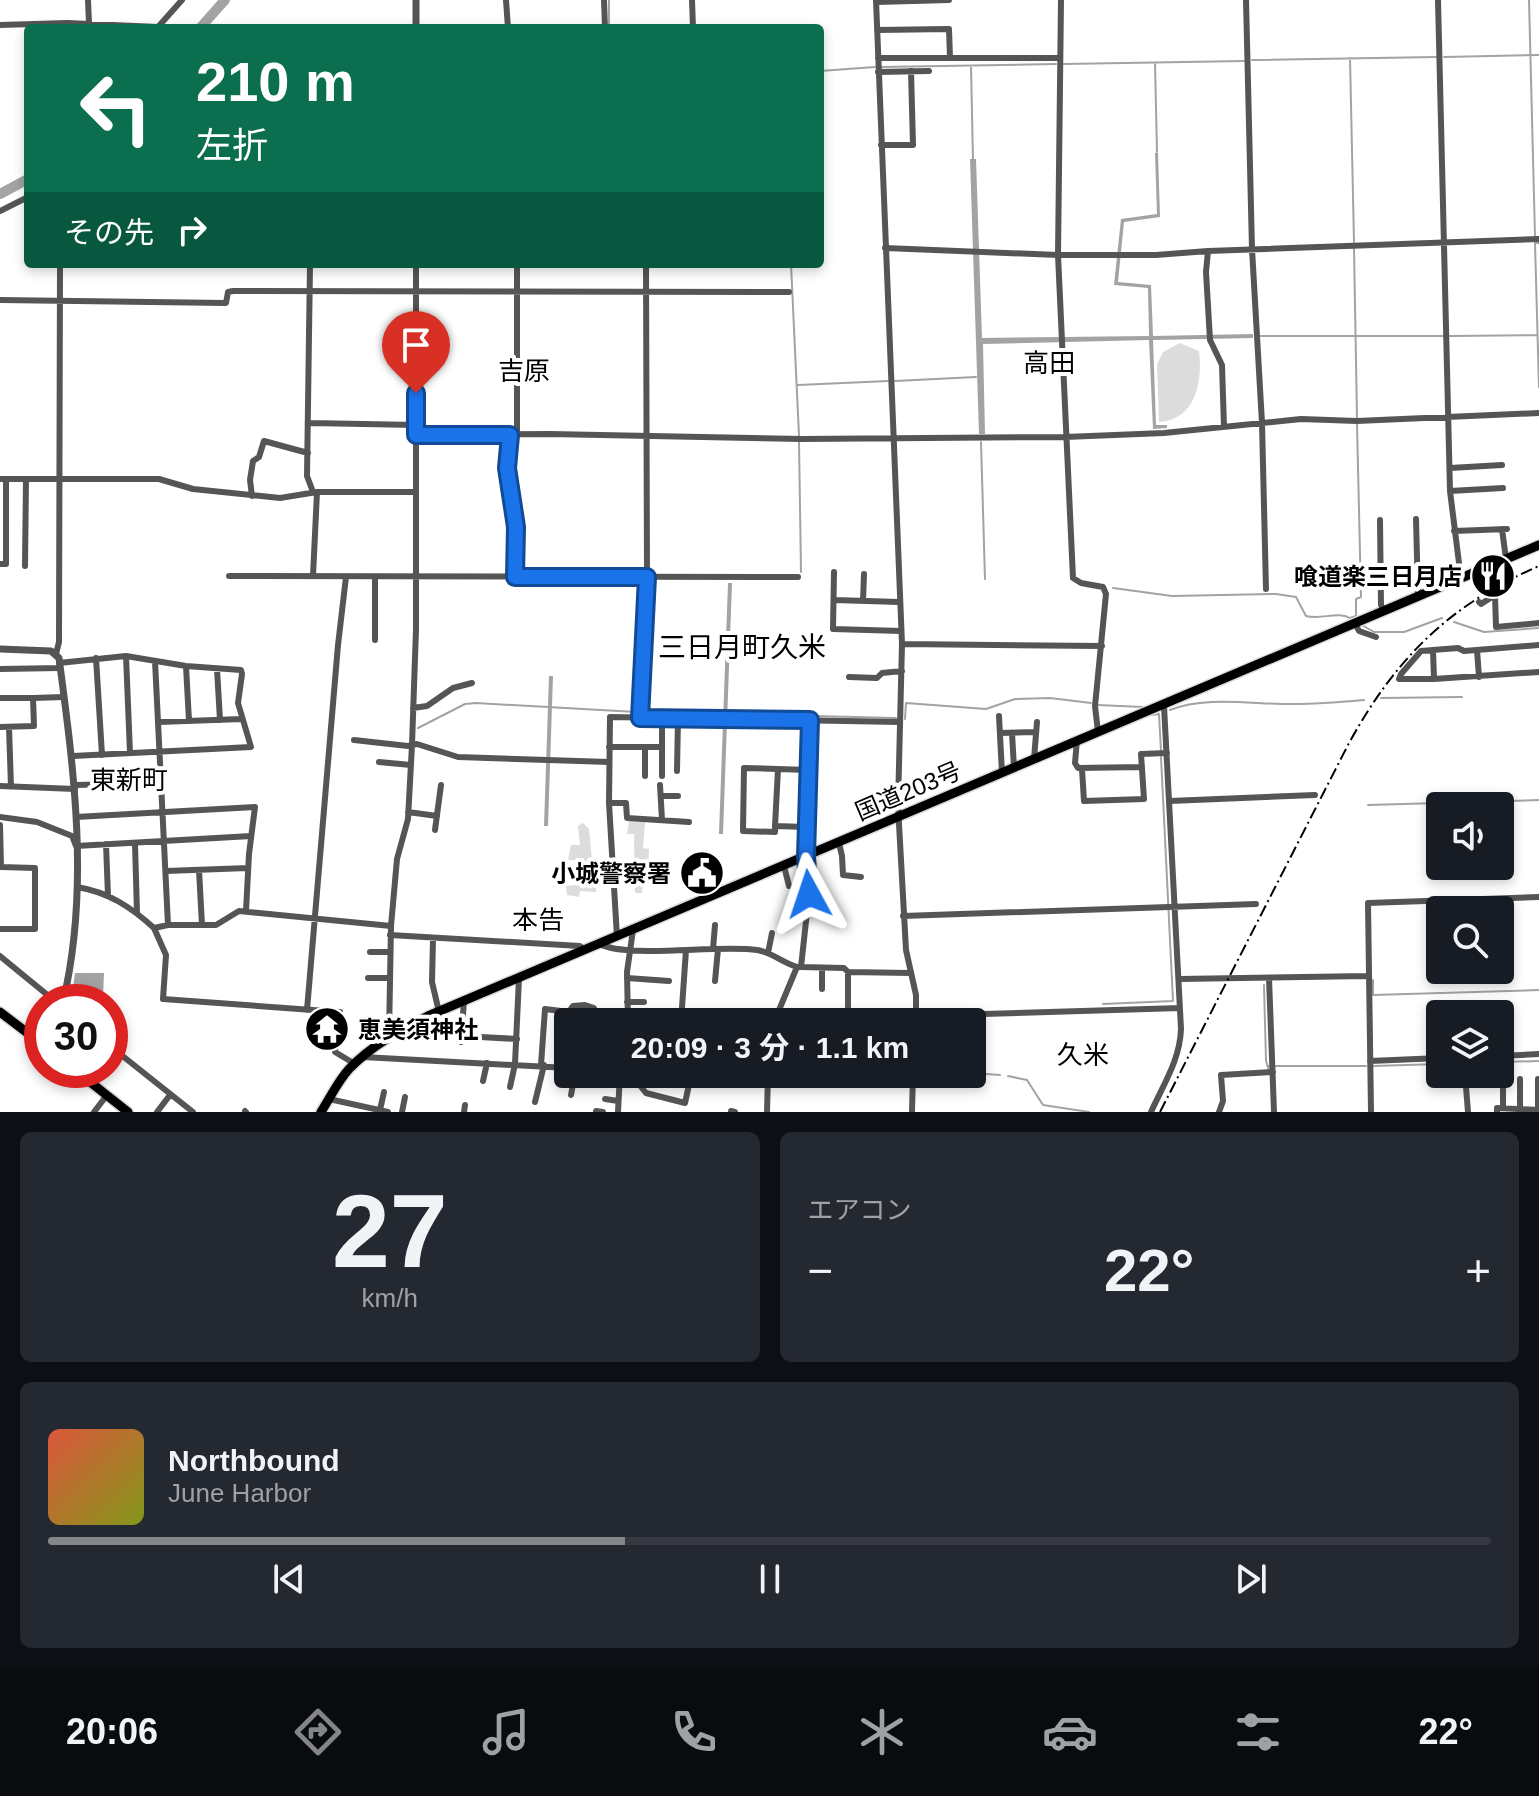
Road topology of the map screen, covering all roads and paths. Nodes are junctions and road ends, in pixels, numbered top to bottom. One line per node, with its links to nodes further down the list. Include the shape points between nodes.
1 (88, 0): 12 (street)
2 (182, 0): 16 (street)
3 (416, 0): 17 (street)
4 (506, 0): 18 (street)
5 (604, 0): 19 (street)
6 (692, 0): 20 (street)
7 (949, 0): 11 (street)
8 (1061, 0): 25 (street)
9 (1246, 0): 35 (street)
10 (1438, 0): 33 (street)
11 (876, 1): 22 (street)
12 (89, 23): 14 (street); 15 (street)
13 (24, 24): 21 (street)
14 (44, 24)
15 (106, 24)
16 (161, 24)
17 (416, 24)
18 (508, 24)
19 (605, 24)
20 (693, 24)
21 (0, 25)
22 (877, 30): 23 (street); 24 (street, via 949,29)
23 (878, 58): 24 (street); 28 (street)
24 (950, 58): 25 (street)
25 (1060, 58): 37 (street)
26 (911, 71): 27 (street); 28 (street); 29 (street, via 913,145)
27 (929, 71)
28 (878, 72): 29 (street)
29 (881, 145): 34 (street)
30 (24, 199): 31 (street)
31 (0, 211)
32 (1539, 239): 33 (street)
33 (1445, 242): 35 (street); 51 (street)
34 (885, 248): 37 (street); 60 (street)
35 (1252, 249): 36 (street); 53 (street)
36 (1208, 251): 37 (street); 55 (street, via 1210,336 1222,365)
37 (1058, 255): 59 (street)
38 (60, 268): 49 (street)
39 (310, 268): 43 (street)
40 (416, 268): 45 (street)
41 (517, 268): 46 (street)
42 (646, 268): 44 (street)
43 (310, 290): 45 (street); 49 (street, via 233,291 226,303); 52 (street)
44 (646, 291): 46 (street); 47 (street); 58 (street)
45 (416, 292): 46 (street); 54 (street)
46 (517, 292): 57 (street)
47 (789, 292)
48 (0, 300): 49 (street)
49 (60, 302): 66 (street)
50 (1539, 413): 51 (street)
51 (1449, 417): 53 (street); 63 (street)
52 (310, 423): 54 (street); 61 (street)
53 (1262, 423): 55 (street); 90 (street)
54 (416, 425): 56 (street)
55 (1224, 427): 59 (street)
56 (416, 435): 57 (street); 70 (street)
57 (514, 435): 58 (street); 86 (street, via 507,468 516,527)
58 (646, 436): 60 (street); 87 (street)
59 (1065, 437): 60 (street); 104 (street, via 1071,574 1076,581 1106,590)
60 (892, 438): 94 (street)
61 (308, 453): 69 (street, via 307,476); 71 (street, via 264,441 253,461)
62 (1502, 465): 63 (street)
63 (1450, 468): 68 (street)
64 (3, 479): 65 (street); 77 (street, via 6,564)
65 (26, 479): 66 (street); 78 (street)
66 (59, 479): 71 (street, via 159,479); 111 (street)
67 (1503, 488): 68 (street)
68 (1450, 491): 74 (street)
69 (315, 492): 70 (street); 71 (street); 82 (street)
70 (416, 492): 85 (street)
71 (252, 496)
72 (1416, 519): 91 (street)
73 (1380, 520): 96 (street)
74 (1454, 531): 76 (street, via 1504,529); 89 (street)
75 (1539, 545): 76 (main road, 国道203号)
76 (1506, 559): 89 (main road, 国道203号)
77 (0, 564)
78 (25, 566)
79 (834, 572): 92 (street)
80 (864, 574): 93 (street)
81 (229, 576): 82 (street)
82 (313, 576): 83 (street)
83 (346, 577): 84 (street); 213 (street)
84 (375, 577): 85 (street); 101 (street)
85 (416, 577): 86 (street); 125 (street)
86 (515, 577): 87 (street)
87 (647, 577): 88 (street); 127 (street)
88 (798, 577)
89 (1461, 579): 91 (main road, 国道203号)
90 (1266, 589)
91 (1418, 596): 96 (main road, 国道203号)
92 (834, 600): 93 (street); 99 (street, via 833,629)
93 (863, 601): 94 (street)
94 (899, 602): 99 (street)
95 (1479, 602): 98 (street, via 1495,595 1496,627)
96 (1384, 611): 97 (main road, 国道203号)
97 (1355, 623): 100 (street, via 1359,631); 124 (main road, 国道203号)
98 (1539, 623)
99 (901, 631): 102 (street)
100 (1376, 637)
101 (375, 640)
102 (902, 644): 104 (street); 115 (street)
103 (1539, 645): 107 (street)
104 (1102, 646): 140 (street, via 1095,704)
105 (0, 649): 111 (street, via 51,651)
106 (1433, 650): 107 (street); 119 (street); 119 (street, via 1421,651 1399,679)
107 (1477, 650): 118 (street)
108 (126, 656): 109 (street); 110 (street); 150 (street)
109 (96, 658): 111 (street); 152 (street)
110 (155, 661): 112 (street); 134 (street)
111 (59, 662): 113 (street); 121 (street)
112 (186, 666): 114 (street); 133 (street)
113 (0, 669)
114 (217, 669): 130 (street, via 241,670); 131 (street)
115 (902, 671): 117 (street, via 877,678); 135 (street)
116 (1539, 672): 118 (street)
117 (849, 677)
118 (1479, 677): 119 (street)
119 (1434, 679)
120 (472, 683): 125 (street)
121 (64, 697): 123 (street); 153 (street)
122 (0, 698): 123 (street)
123 (33, 698): 138 (street, via 34,726)
124 (1164, 706): 140 (main road, 国道203号); 151 (street)
125 (413, 708): 145 (street)
126 (999, 716): 141 (street)
127 (640, 718): 128 (street); 146 (street, via 610,717)
128 (662, 718): 129 (street); 148 (street)
129 (678, 718): 132 (street); 163 (street)
130 (242, 719): 131 (street); 149 (street, via 251,747)
131 (220, 720): 133 (street)
132 (810, 720): 135 (street); 162 (street)
133 (189, 721): 134 (street)
134 (159, 722): 149 (street)
135 (900, 722): 183 (street)
136 (1037, 722): 139 (street)
137 (0, 727): 138 (street)
138 (9, 727): 171 (street)
139 (1035, 732): 142 (street); 154 (street)
140 (1098, 732): 144 (main road, 国道203号)
141 (1000, 733): 142 (street); 164 (street)
142 (1012, 733): 159 (street)
143 (354, 740): 145 (street)
144 (1077, 740): 154 (main road, 国道203号); 161 (street, via 1075,763)
145 (412, 745): 156 (street, via 458,757); 157 (street)
146 (609, 747): 147 (street); 156 (street)
147 (645, 747): 148 (street); 165 (street)
148 (662, 747): 166 (street)
149 (160, 752): 150 (street); 167 (street)
150 (130, 753): 152 (street)
151 (1167, 753): 158 (street, via 1141,754); 176 (street)
152 (102, 755): 153 (street)
153 (73, 756): 172 (street)
154 (1034, 759): 159 (main road, 国道203号)
155 (379, 762): 157 (street)
156 (609, 762): 177 (street)
157 (411, 765): 179 (street)
158 (1142, 767): 161 (street); 161 (street, via 1144,799 1084,801)
159 (1014, 768): 164 (main road, 国道203号)
160 (778, 769): 162 (street); 187 (street); 187 (street, via 744,768 743,831 775,832)
161 (1082, 769)
162 (809, 770): 188 (street)
163 (677, 771)
164 (1002, 773): 183 (main road, 国道203号)
165 (645, 776)
166 (662, 776)
167 (162, 783): 172 (street); 178 (street)
168 (441, 785): 180 (street)
169 (660, 785): 174 (street)
170 (0, 786): 171 (street)
171 (11, 787): 172 (street)
172 (75, 787): 182 (street)
173 (1315, 795): 176 (street)
174 (661, 796): 175 (street); 184 (street)
175 (678, 796)
176 (1170, 801): 209 (street)
177 (609, 803): 184 (street, via 626,803 627,818); 223 (street)
178 (163, 812): 182 (street); 190 (street, via 255,807); 191 (street)
179 (408, 812): 180 (street); 217 (street)
180 (437, 816): 189 (street)
181 (0, 817): 195 (street, via 37,822 72,836)
182 (76, 817): 195 (street)
183 (898, 817): 192 (main road, 国道203号); 212 (street)
184 (662, 820): 185 (street)
185 (689, 822)
186 (0, 825): 198 (street)
187 (775, 826): 188 (street)
188 (807, 827): 196 (street)
189 (435, 830)
190 (251, 836): 191 (street); 199 (street)
191 (164, 843): 194 (street); 201 (street)
192 (839, 843): 196 (main road, 国道203号); 203 (street, via 843,875)
193 (106, 844): 194 (street); 195 (street); 206 (street)
194 (135, 844): 211 (street)
195 (76, 846): 205 (street)
196 (806, 857): 197 (main road, 国道203号); 234 (street, via 809,894)
197 (784, 866): 204 (street); 220 (main road, 国道203号)
198 (0, 867): 202 (street); 219 (street, via 35,868 35,929)
199 (248, 868): 200 (street); 210 (street)
200 (199, 870): 201 (street); 215 (street)
201 (166, 871): 214 (street)
202 (0, 877)
203 (861, 877)
204 (789, 886)
205 (77, 887): 206 (street); 248 (street)
206 (108, 896): 211 (street)
207 (1539, 897): 238 (street, via 1368,903)
208 (1256, 904): 209 (street)
209 (1176, 907): 212 (street); 244 (street)
210 (246, 911): 213 (street); 215 (street, via 222,924)
211 (137, 913): 218 (street)
212 (903, 916): 237 (street)
213 (314, 919): 217 (street); 261 (street)
214 (168, 925): 215 (street); 218 (street)
215 (202, 925)
216 (715, 925): 227 (street)
217 (391, 926): 222 (street)
218 (154, 928): 261 (street, via 166,955 163,999)
219 (0, 929)
220 (633, 930): 223 (main road, 国道203号); 226 (street)
221 (772, 933): 232 (street)
222 (390, 935): 224 (street); 231 (street)
223 (617, 937): 225 (main road, 国道203号)
224 (433, 939): 228 (street); 264 (street, via 432,982)
225 (600, 944): 226 (street); 228 (main road, 国道203号)
226 (631, 949): 229 (street); 242 (street)
227 (715, 949): 229 (street); 232 (street); 246 (street)
228 (585, 950): 241 (main road, 国道203号)
229 (686, 950): 256 (street)
230 (370, 952): 231 (street)
231 (389, 952): 240 (street)
232 (768, 953): 234 (street)
233 (0, 956): 247 (street)
234 (799, 967): 235 (street); 257 (street)
235 (822, 968): 236 (street); 249 (street)
236 (848, 972): 237 (street); 258 (street)
237 (911, 973): 259 (street)
238 (1368, 976): 243 (street); 276 (street)
239 (368, 978): 240 (street)
240 (389, 978): 267 (street)
241 (519, 978): 250 (main road, 国道203号); 269 (street)
242 (627, 978): 245 (street); 251 (street)
243 (1269, 978): 244 (street); 281 (street)
244 (1180, 979): 260 (street)
245 (669, 981)
246 (715, 981)
247 (34, 984)
248 (66, 984)
249 (822, 989)
250 (464, 1001): 264 (main road, 国道203号); 270 (street)
251 (627, 1002): 252 (street); 255 (street)
252 (644, 1002)
253 (572, 1008): 254 (street)
254 (592, 1008)
255 (627, 1008)
256 (682, 1008)
257 (780, 1008)
258 (848, 1008)
259 (916, 1008)
260 (1180, 1008): 265 (street); 317 (street, via 1180,1046)
261 (307, 1010): 275 (street, via 340,1012 335,1052)
262 (554, 1010): 279 (street, via 545,1009)
263 (0, 1012): 266 (main road)
264 (439, 1012): 267 (main road, 国道203号)
265 (986, 1016)
266 (24, 1030)
267 (389, 1036): 275 (main road, 国道203号)
268 (480, 1037): 269 (street)
269 (517, 1039): 278 (street)
270 (461, 1042)
271 (1539, 1054): 272 (street)
272 (1514, 1055)
273 (1426, 1059): 276 (street)
274 (128, 1061): 297 (street)
275 (359, 1061): 277 (street); 300 (main road, 国道203号)
276 (1370, 1061): 320 (street)
277 (487, 1063): 278 (street); 284 (street)
278 (515, 1064): 279 (street); 285 (street)
279 (542, 1065): 280 (street); 303 (street)
280 (554, 1066)
281 (1270, 1072): 318 (street, via 1221,1075); 319 (street)
282 (1520, 1079): 304 (street)
283 (1538, 1079): 306 (street)
284 (483, 1081)
285 (510, 1087)
286 (98, 1088): 296 (main road)
287 (572, 1088): 298 (street)
288 (619, 1088): 302 (street)
289 (642, 1088): 290 (street, via 685,1103)
290 (688, 1088)
291 (768, 1088): 315 (street)
292 (913, 1088): 316 (street)
293 (1466, 1088): 321 (street)
294 (1503, 1088): 305 (street)
295 (384, 1092): 307 (street)
296 (107, 1095): 308 (street); 309 (main road)
297 (170, 1095): 310 (street); 311 (street)
298 (571, 1095)
299 (405, 1097): 313 (street)
300 (329, 1099): 307 (street); 312 (main road, 国道203号)
301 (605, 1099): 302 (street)
302 (618, 1101): 314 (street)
303 (535, 1102)
304 (1520, 1109): 305 (street); 306 (street)
305 (1500, 1110)
306 (1538, 1110)
307 (384, 1111)
308 (94, 1112)
309 (128, 1112)
310 (157, 1112)
311 (193, 1112)
312 (321, 1112)
313 (402, 1112)
314 (618, 1112)
315 (767, 1112)
316 (912, 1112)
317 (1151, 1112)
318 (1219, 1112)
319 (1274, 1112)
320 (1371, 1112)
321 (1468, 1112)

